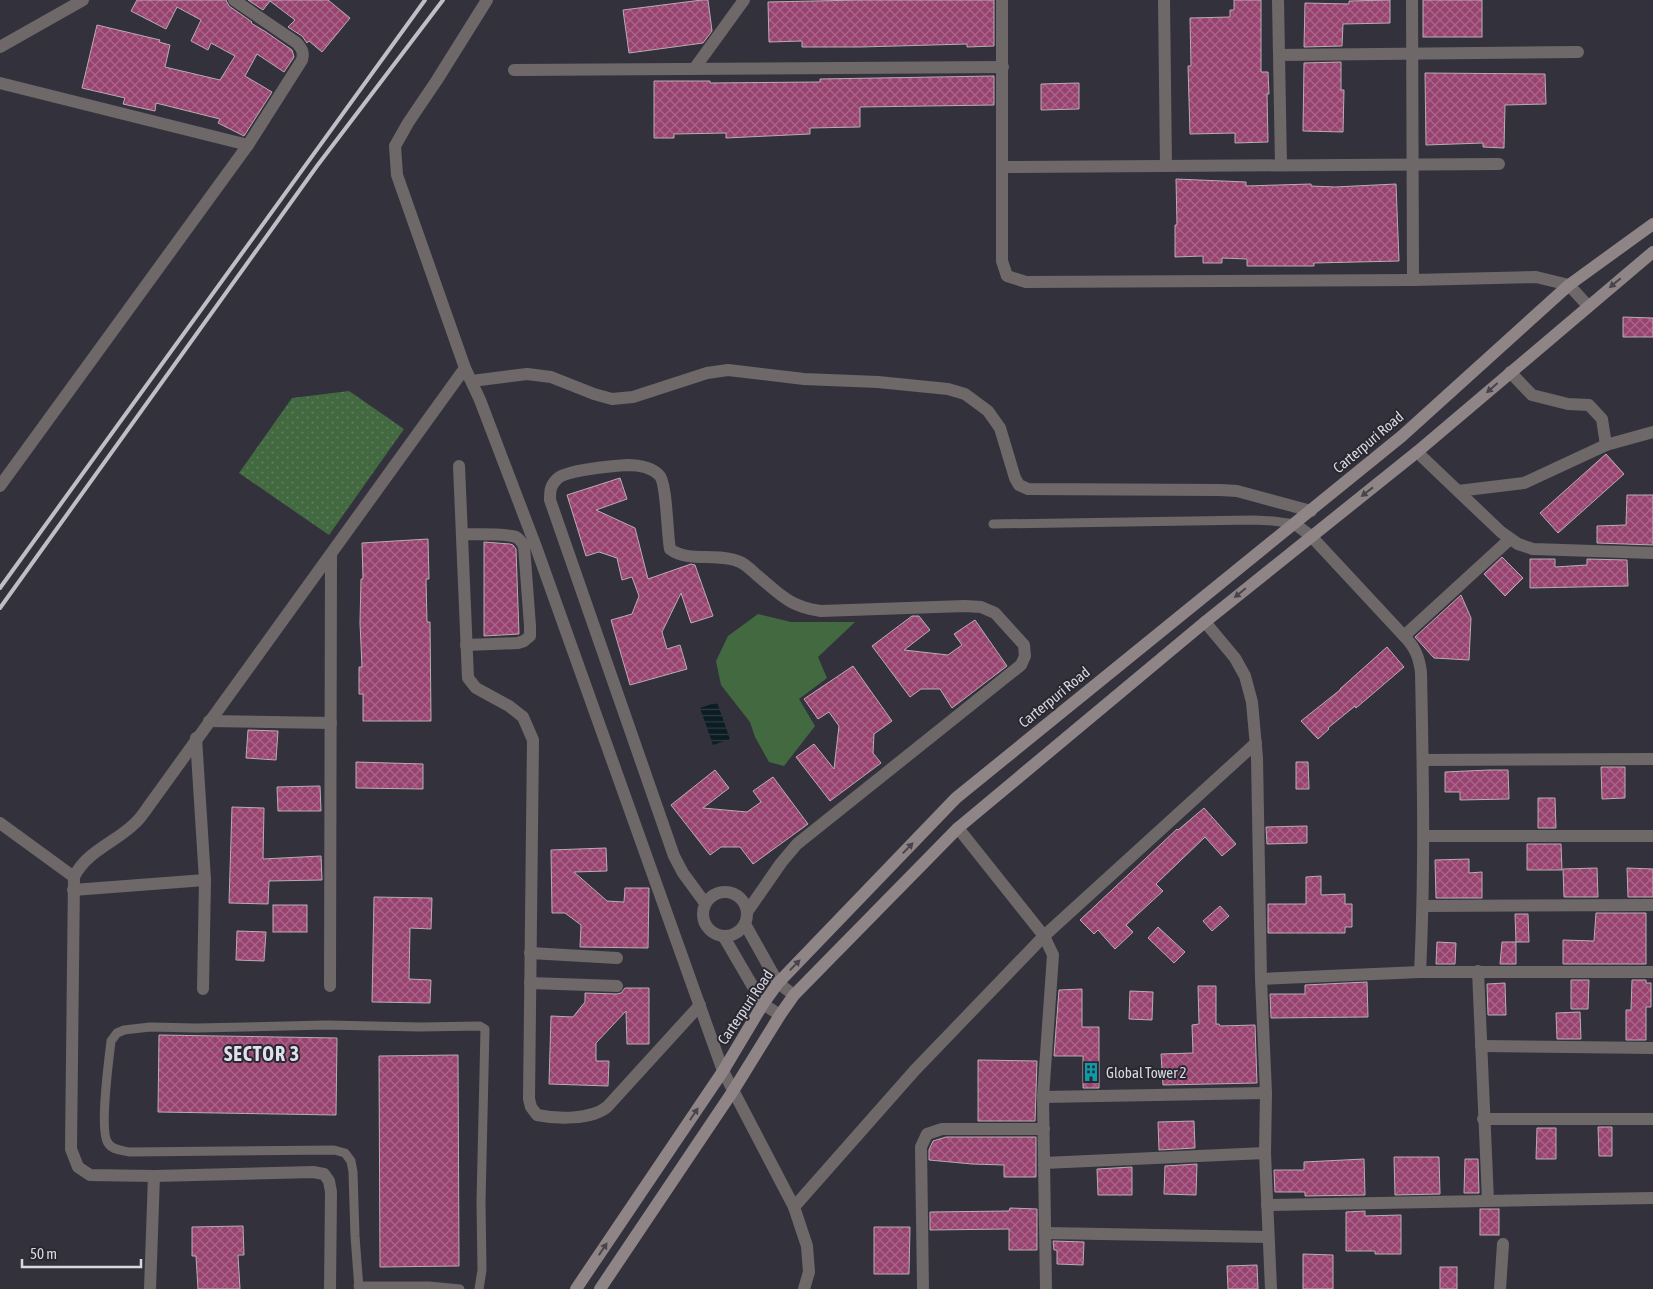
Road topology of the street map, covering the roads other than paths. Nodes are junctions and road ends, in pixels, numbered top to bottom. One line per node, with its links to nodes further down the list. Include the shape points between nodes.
1 (83, 0): 9 (street)
2 (234, 0): 17 (street, via 297,43 304,54)
3 (487, 0): 28 (street, via 395,146 397,175)
4 (744, 0): 14 (street)
5 (1002, 0): 13 (street)
6 (1164, 0): 21 (street)
7 (1278, 0): 12 (street)
8 (1412, 0): 11 (street)
9 (0, 47)
10 (1578, 52): 11 (street)
11 (1412, 53): 12 (street); 18 (street)
12 (1279, 55): 20 (street)
13 (1003, 67): 14 (street); 22 (street)
14 (694, 69): 15 (street)
15 (514, 70)
16 (0, 83): 17 (street)
17 (248, 145): 35 (street)
18 (1413, 164): 19 (street); 20 (street); 25 (street)
19 (1499, 164)
20 (1281, 165): 21 (street)
21 (1166, 166): 22 (street)
22 (1002, 167): 25 (street, via 1002,261 1007,276 1026,282)
23 (1653, 224): 26 (main road, Carterpuri Road)
24 (1653, 252): 27 (main road, one-way to 27)
25 (1413, 280): 26 (street, via 1536,278)
26 (1569, 285): 27 (street); 37 (main road, Carterpuri Road, via 1402,436)
27 (1588, 306): 29 (main road)
28 (466, 368): 30 (street); 44 (street)
29 (1510, 372): 32 (street, via 1532,395 1568,404 1589,405 1602,419); 33 (main road, one-way to 33)
30 (472, 381): 37 (street, via 527,374 551,377 612,399 633,398 707,373 728,370 948,389 965,394 988,411 1000,428 1014,478 1028,489 1237,491); 80 (street, via 536,547)
31 (1653, 432): 32 (street)
32 (1606, 445): 36 (street, via 1524,483)
33 (1417, 452): 36 (street); 41 (main road, one-way to 41)
34 (460, 466): 40 (street)
35 (0, 486)
36 (1458, 491): 42 (street)
37 (1312, 510): 39 (main road, Carterpuri Road)
38 (993, 524): 39 (lane, via 1254,520)
39 (1295, 524): 41 (street); 74 (main road, Carterpuri Road, one-way to 39, via 956,798)
40 (462, 534): 47 (street); 47 (street, via 516,537 520,540 524,546 530,626 530,636 518,643)
41 (1311, 536): 45 (main road, one-way to 45); 46 (street)
42 (1510, 539): 43 (street, via 1533,549); 46 (street)
43 (1653, 553)
44 (331, 555): 48 (street); 49 (street)
45 (1205, 622): 51 (street, via 1235,658 1245,676 1252,702); 55 (main road)
46 (1404, 636): 53 (street, via 1419,657)
47 (466, 645): 67 (street, via 468,678 476,688 510,706 523,717 533,740)
48 (209, 721): 49 (street); 50 (street)
49 (331, 723): 75 (street)
50 (196, 738): 58 (street, via 134,825 88,858); 59 (street)
51 (1256, 743): 65 (street); 72 (street)
52 (1653, 759): 53 (street)
53 (1423, 760): 56 (street)
54 (0, 823): 58 (street)
55 (958, 828): 65 (street); 78 (main road)
56 (1424, 836): 57 (street); 63 (street)
57 (1653, 836)
58 (74, 877): 60 (street)
59 (205, 880): 60 (street); 77 (street)
60 (73, 890): 93 (street, via 71,1149 78,1167 90,1175)
61 (705, 903): 64 (street, via 716,894 729,892 741,899); 64 (street, via 674,856 550,500 549,490 557,478 568,472 628,465 649,468 660,475 664,487 670,550 678,555 728,558 742,563 790,603 821,611 981,607 995,613 1024,645 1025,656 1021,664 798,844 781,863); 66 (street, via 704,922 711,932)
62 (1653, 905): 63 (street)
63 (1424, 906): 70 (street)
64 (746, 918): 66 (street, via 736,934); 74 (street)
65 (1044, 936): 87 (street, via 1053,955); 97 (street, via 915,1070)
66 (724, 937): 79 (street)
67 (530, 953): 68 (street); 73 (street)
68 (617, 958)
69 (1478, 971): 70 (street); 71 (street); 82 (street)
70 (1420, 972): 72 (street)
71 (1653, 972)
72 (1261, 979): 86 (street)
73 (530, 983): 76 (street); 80 (street, via 529,1099 537,1114 547,1117 600,1113)
74 (778, 983): 78 (street); 79 (main road, Carterpuri Road)
75 (330, 986)
76 (617, 986)
77 (203, 989)
78 (794, 995): 81 (main road)
79 (763, 1004): 81 (street); 84 (main road, Carterpuri Road)
80 (700, 1005): 84 (street)
81 (780, 1015): 85 (main road)
82 (1481, 1046): 83 (street); 88 (street)
83 (1653, 1048)
84 (723, 1071): 85 (street); 106 (main road, Carterpuri Road, one-way to 84)
85 (733, 1091): 97 (street); 107 (main road)
86 (1266, 1092): 87 (street); 91 (street)
87 (1043, 1097): 90 (street)
88 (1483, 1119): 89 (street); 95 (street)
89 (1653, 1119)
90 (1044, 1130): 92 (street); 109 (street, via 942,1129 927,1134 921,1147)
91 (1265, 1153): 92 (street); 96 (street)
92 (1044, 1163): 98 (street)
93 (154, 1176): 102 (street); 103 (street, via 324,1174 331,1192)
94 (1653, 1198): 95 (street)
95 (1488, 1200): 96 (street)
96 (1267, 1205): 99 (street)
97 (794, 1207): 108 (street, via 807,1246 809,1272)
98 (1046, 1233): 99 (street); 110 (street)
99 (1268, 1238): 111 (street)
100 (1503, 1244): 112 (street)
101 (359, 1287): 104 (lane); 105 (lane, via 353,1172 346,1152 129,1152 115,1149 107,1142 103,1128 111,1041 117,1033 150,1027 480,1026 485,1030 482,1270)
102 (150, 1289)
103 (330, 1289)
104 (460, 1289)
105 (479, 1289)
106 (576, 1289)
107 (600, 1289)
108 (804, 1289)
109 (923, 1289)
110 (1046, 1289)
111 (1271, 1289)
112 (1500, 1289)

